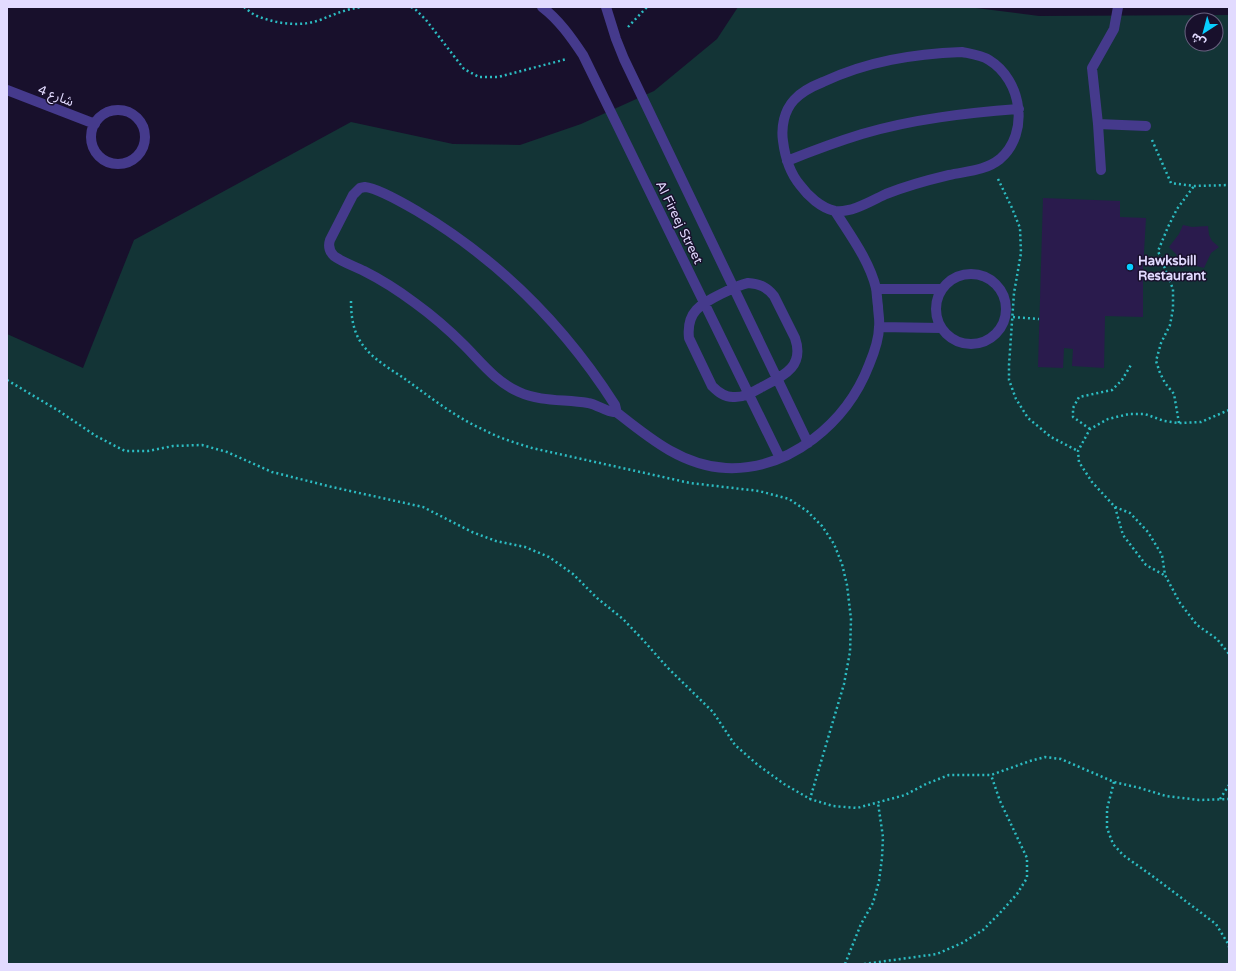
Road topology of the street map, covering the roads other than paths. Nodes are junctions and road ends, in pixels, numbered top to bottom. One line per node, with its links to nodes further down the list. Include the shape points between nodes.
1 (542, 7): 15 (street, Al Fireej Street, via 563,27 583,55)
2 (606, 7): 12 (street, Al Fireej Street, via 624,59)
3 (1118, 7): 7 (street, via 1114,29 1092,68)
4 (7, 90): 6 (street, شارع 4)
5 (1018, 109): 9 (street, via 900,124 862,134); 9 (street, via 1017,98 1007,77 990,60 979,55 962,52 935,53 883,61 833,77 809,88 794,100 788,108 782,127); 11 (street, via 1019,120 1013,141 1008,151 991,165 981,170 919,183 851,209)
6 (95, 124): 6 (street, via 91,140 98,156 105,161 114,164 131,162 143,149 144,131 134,116 117,110 100,117)
7 (1098, 124): 8 (street); 10 (street)
8 (1146, 126)
9 (787, 161): 11 (street, via 799,185 809,196)
10 (1101, 170)
11 (835, 211): 13 (street, via 856,245)
12 (734, 288): 15 (street); 18 (street, Al Fireej Street); 18 (street, via 748,283 769,290 795,338 798,352 796,359 789,372)
13 (876, 289): 14 (street); 16 (street)
14 (942, 289): 17 (street, via 937,298 936,308); 17 (street, via 958,276 969,274 989,279 998,286 1003,295 1006,316 996,334 988,341 977,344 957,342)
15 (704, 302): 19 (street, Al Fireej Street); 19 (street, via 692,314 688,329 689,338 708,379 717,392 725,396 741,397)
16 (879, 327): 17 (street); 21 (street, via 873,356 855,393 830,425)
17 (941, 328)
18 (778, 379): 19 (street); 21 (street, Al Fireej Street)
19 (749, 394): 22 (street, Al Fireej Street)
20 (615, 411): 20 (street, via 616,407 604,389 564,336 532,300 492,264 448,231 408,206 372,188 360,188 352,195 330,240 329,247 334,256 384,282 416,303 445,327 492,374 519,392 550,400 589,403 609,412); 22 (street, via 662,446 708,465 743,468)
21 (808, 443): 22 (street)
22 (780, 458)

